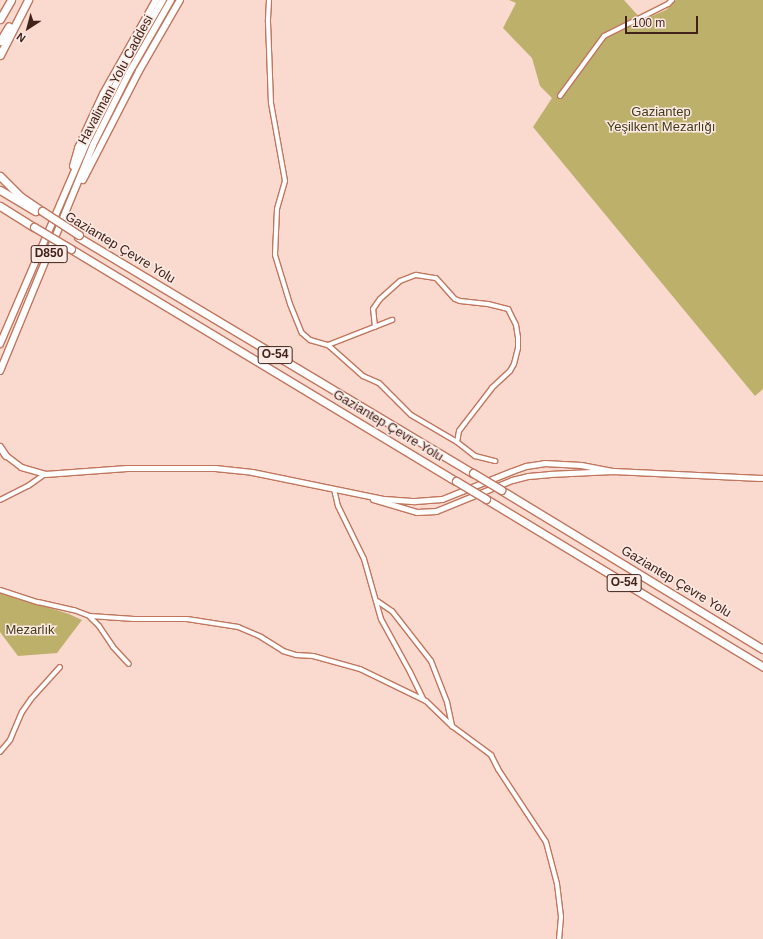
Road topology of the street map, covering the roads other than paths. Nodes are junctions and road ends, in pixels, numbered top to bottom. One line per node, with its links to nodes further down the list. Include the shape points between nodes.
1 (11, 0): 9 (highway); 10 (highway)
2 (27, 0): 11 (highway); 12 (highway)
3 (156, 0): 15 (highway, via 88,125 78,148)
4 (163, 0): 15 (highway, Havalimanı Yolu Caddesi / D850, via 124,66)
5 (171, 0): 17 (highway, Havalimanı Yolu Caddesi / D850, via 112,105)
6 (180, 0): 17 (highway, via 139,71)
7 (269, 0): 23 (street, via 271,103 285,181 277,208 275,255 290,304 302,332 310,340)
8 (672, 0): 13 (street, via 604,36)
9 (0, 14)
10 (0, 19)
11 (0, 41)
12 (0, 55)
13 (560, 96)
14 (0, 176): 19 (highway)
15 (70, 179): 22 (highway, Havalimanı Yolu Caddesi / D850)
16 (0, 190): 19 (highway, Gaziantep Çevre Yolu / O-54)
17 (70, 202): 24 (highway, Havalimanı Yolu Caddesi / D850)
18 (0, 206): 41 (highway, Gaziantep Çevre Yolu / O-54, bridge)
19 (42, 213): 38 (highway, Gaziantep Çevre Yolu / O-54, bridge)
20 (392, 320): 21 (street)
21 (375, 327): 23 (street); 25 (street, via 373,309 380,299 400,281 416,275 436,278 455,299 460,301 508,309 516,324 518,337 514,364 459,431)
22 (0, 344)
23 (328, 345): 25 (street, via 363,376 379,383 410,415)
24 (0, 371)
25 (458, 442): 28 (street, via 475,456)
26 (0, 450): 27 (highway)
27 (6, 456): 30 (street, via 21,467)
28 (495, 461)
29 (613, 471): 31 (street); 33 (street, via 581,465 544,463 512,471 442,499 415,501); 33 (street, via 528,476 436,511 417,512)
30 (45, 474): 32 (street, via 127,468 215,468 252,472); 34 (street)
31 (763, 478)
32 (334, 489): 33 (street); 36 (street, via 338,506 360,548)
33 (356, 494)
34 (0, 500)
35 (0, 590): 37 (street)
36 (377, 601): 42 (street, via 381,619); 43 (street, via 392,611 431,661 447,702)
37 (90, 616): 39 (street); 42 (street, via 187,619 238,627 296,656 313,656 360,668)
38 (763, 649)
39 (129, 664)
40 (60, 666): 44 (street, via 31,699 22,712 10,740)
41 (763, 668)
42 (423, 700): 43 (street)
43 (452, 726): 45 (street, via 492,755 498,769 546,842 557,884 561,917)
44 (0, 752)
45 (559, 939)

